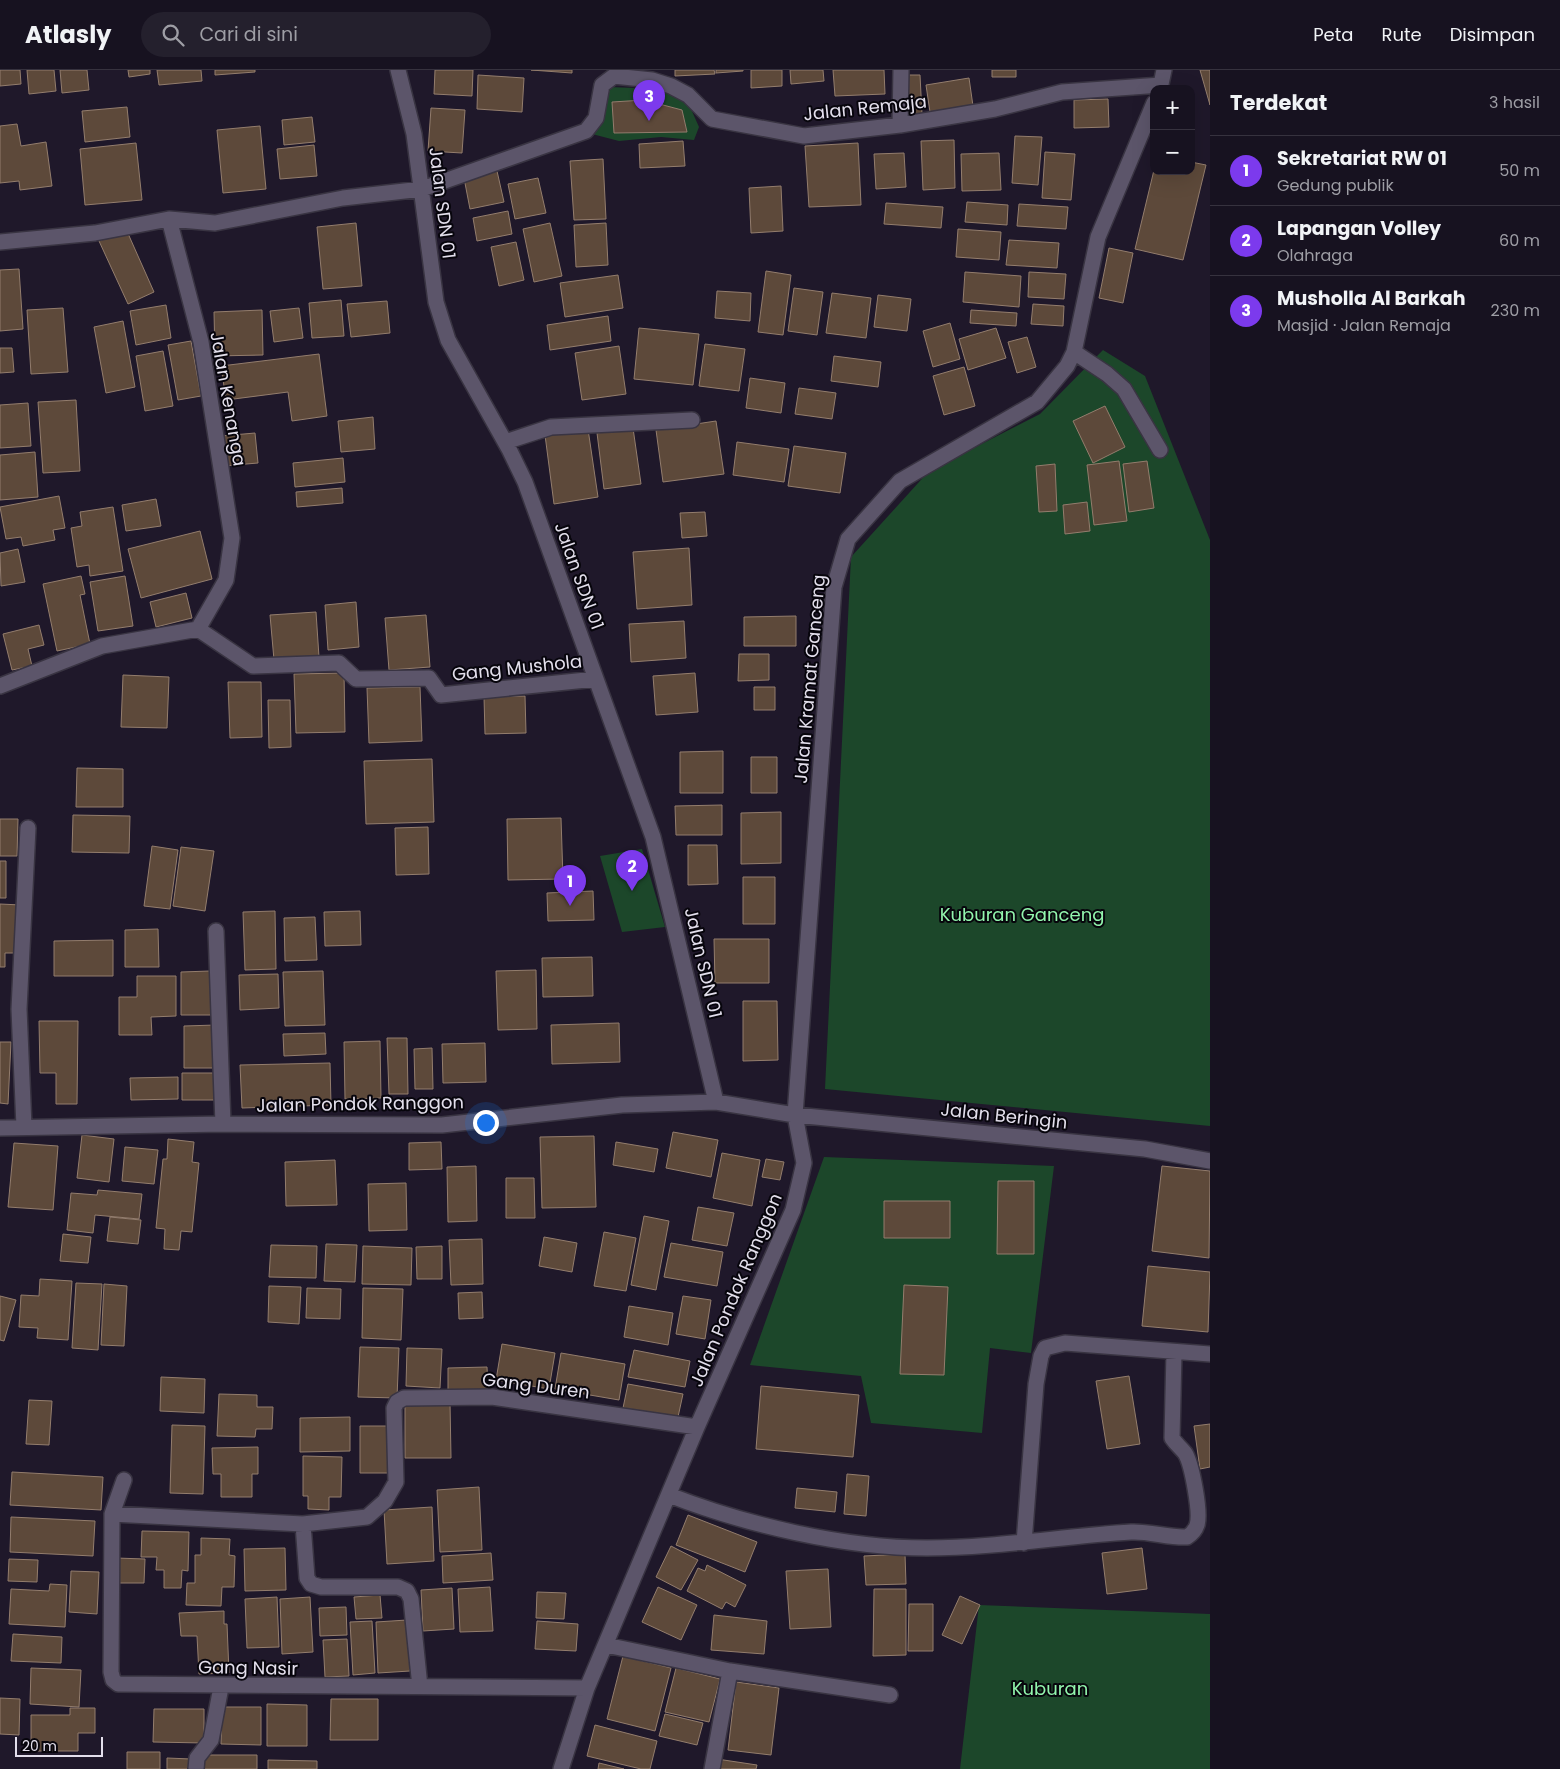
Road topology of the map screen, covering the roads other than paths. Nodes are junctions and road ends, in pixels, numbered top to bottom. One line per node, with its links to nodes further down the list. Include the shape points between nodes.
1 (398, 70): 9 (street, Jalan SDN 01, via 414,134)
2 (901, 70): 8 (street)
3 (1164, 70): 5 (street)
4 (654, 75): 8 (street, Jalan Remaja, via 688,95 712,119 804,136); 9 (street, Jalan Remaja, via 614,76 602,84 596,118 586,130)
5 (1160, 85)
6 (1150, 88): 8 (street, Jalan Remaja, via 1062,92 995,109)
7 (1150, 112): 12 (street, Jalan Kramat Ganceng, via 1098,236)
8 (900, 126)
9 (422, 189): 10 (street, via 343,198 214,223); 14 (street, Jalan SDN 01, via 436,302 448,340)
10 (169, 219): 11 (street, via 95,233); 16 (street, Jalan Kenanga, via 200,342 232,538 226,580)
11 (0, 242)
12 (1074, 352): 15 (street, via 1124,389); 22 (street, Jalan Kramat Ganceng, via 1067,366 1037,402 900,481 848,540 834,587)
13 (692, 420): 14 (street, via 551,427)
14 (505, 442): 17 (street, Jalan SDN 01, via 525,482)
15 (1160, 450)
16 (198, 629): 17 (street, Gang Mushola, via 253,666 338,663 356,680 429,678 441,695); 18 (street, via 102,646)
17 (596, 679): 21 (street, Jalan SDN 01, via 653,837)
18 (0, 686)
19 (28, 828): 24 (street, via 19,1009)
20 (216, 931): 23 (street)
21 (716, 1102): 22 (street, Jalan Pondok Ranggon); 23 (street, Jalan Pondok Ranggon, via 622,1105 442,1125)
22 (795, 1115): 26 (street, Jalan Beringin, via 1145,1149); 29 (street, Jalan Pondok Ranggon, via 804,1163 793,1210)
23 (223, 1124): 24 (street, Jalan Pondok Ranggon)
24 (24, 1127): 25 (street, Jalan Pondok Ranggon)
25 (0, 1128)
26 (1210, 1161)
27 (1174, 1352): 28 (street); 34 (street, via 1065,1343 1045,1348 1036,1384); 34 (street, via 1172,1438 1190,1464 1198,1514 1193,1533 1176,1538 1134,1532 1058,1537)
28 (1210, 1354)
29 (697, 1427): 31 (street, Jalan Pondok Ranggon); 33 (street, Gang Duren, via 492,1397 404,1398 394,1408 396,1482 385,1500 367,1517)
30 (124, 1480): 32 (street, Gang Nasir)
31 (669, 1495): 34 (street, via 740,1520 865,1544 927,1548); 35 (street, Jalan Pondok Ranggon)
32 (112, 1514): 33 (street, Gang Duren); 37 (street, Gang Nasir, via 112,1680 118,1684)
33 (303, 1524): 38 (street, via 311,1584 321,1587 398,1587 407,1591 411,1599)
34 (1024, 1543)
35 (606, 1645): 36 (street); 39 (street, Jalan Pondok Ranggon)
36 (730, 1671): 40 (street); 43 (street)
37 (220, 1687): 38 (street, Gang Nasir); 41 (street, via 211,1740 197,1758)
38 (420, 1688): 39 (street, Gang Nasir)
39 (587, 1688): 42 (street, Jalan Pondok Ranggon)
40 (890, 1695)
41 (196, 1769)
42 (561, 1769)
43 (712, 1769)

